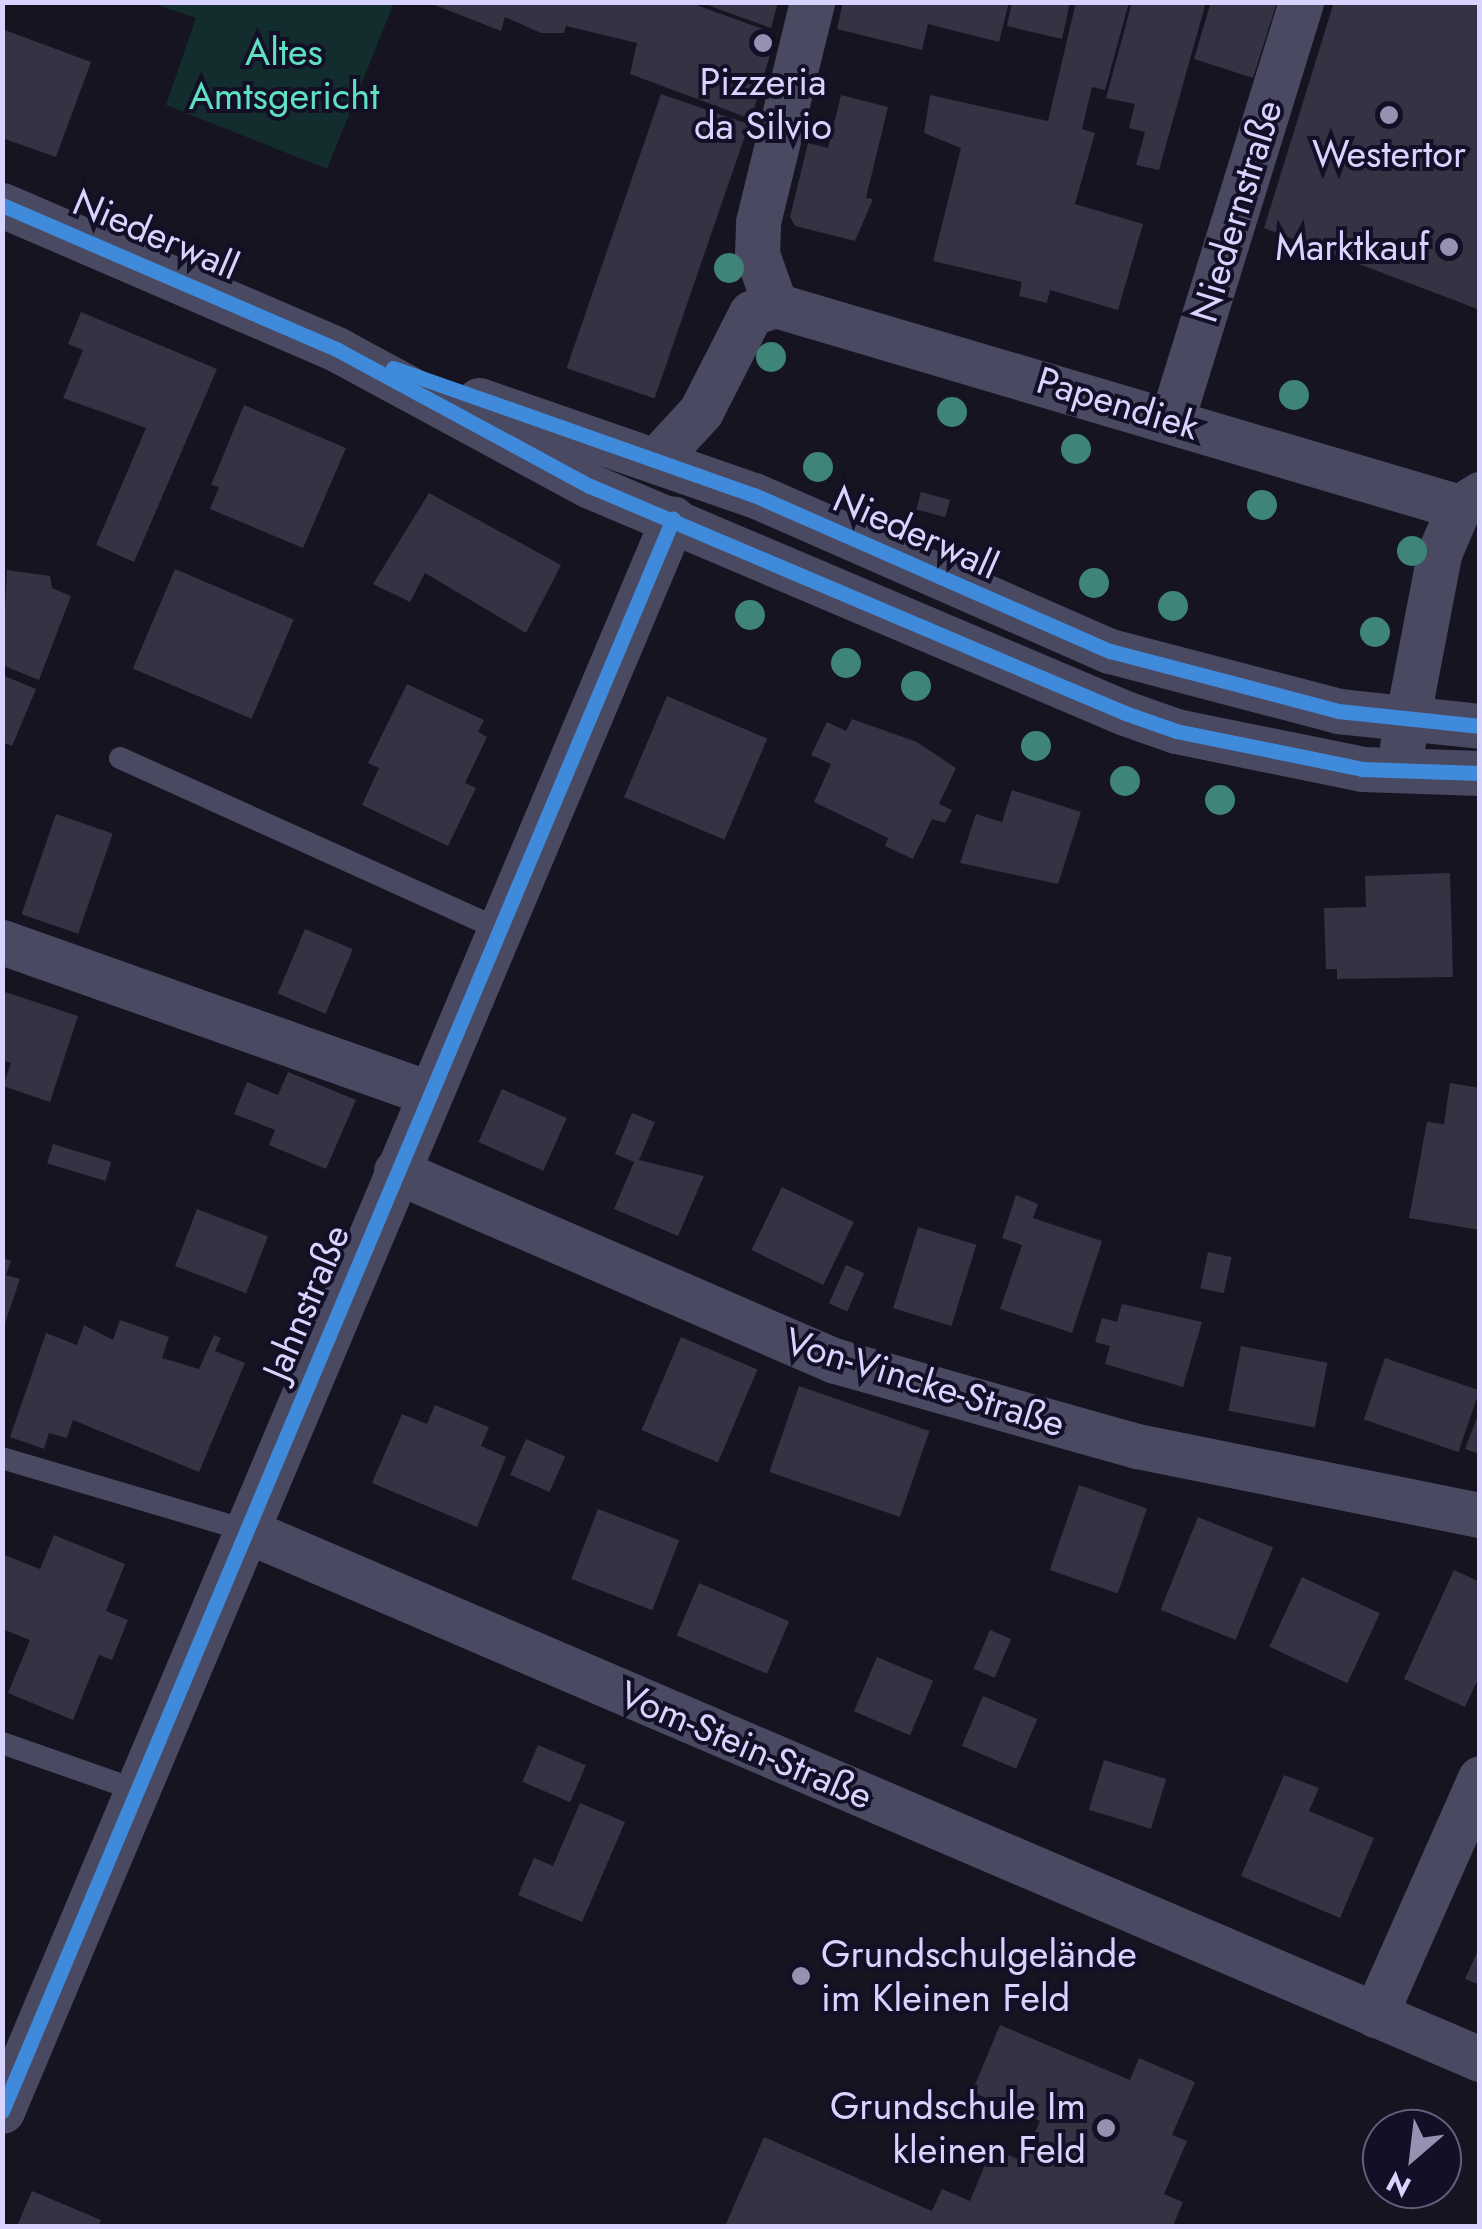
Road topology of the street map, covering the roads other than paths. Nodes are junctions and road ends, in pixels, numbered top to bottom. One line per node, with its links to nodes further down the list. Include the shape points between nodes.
1 (812, 2): 4 (street, via 758,222 757,254)
2 (1302, 2): 6 (street, Niedernstraße)
3 (2, 205): 5 (street, Niederwall)
4 (776, 305): 6 (street, Papendiek); 7 (street, via 751,313 700,412)
5 (338, 350): 7 (street, Niederwall); 9 (street, Niederwall, via 590,486)
6 (1172, 419): 8 (street, Papendiek)
7 (656, 460): 10 (street, Niederwall, via 1110,651 1247,692)
8 (1470, 500): 10 (street, via 1423,608)
9 (672, 519): 13 (street, Niederwall, via 1176,731); 15 (street, Jahnstraße)
10 (1413, 722): 11 (street, Niederwall); 13 (street)
11 (1480, 726)
12 (120, 758): 15 (lane)
13 (1392, 772): 14 (street, Niederwall)
14 (1480, 773)
15 (494, 927): 17 (street, Jahnstraße)
16 (2, 942): 17 (street)
17 (426, 1092): 18 (street, Jahnstraße)
18 (396, 1171): 20 (street, Von-Vincke-Straße, via 836,1361 1137,1446); 21 (street, Jahnstraße)
19 (2, 1458): 21 (lane, Vom-Stein-Straße)
20 (1480, 1514)
21 (245, 1530): 24 (street, Jahnstraße); 25 (street, Vom-Stein-Straße)
22 (2, 1742): 24 (lane)
23 (1480, 1778): 25 (street)
24 (134, 1789): 27 (street, Jahnstraße)
25 (1375, 2014): 26 (street, Vom-Stein-Straße)
26 (1480, 2059)
27 (2, 2111)

